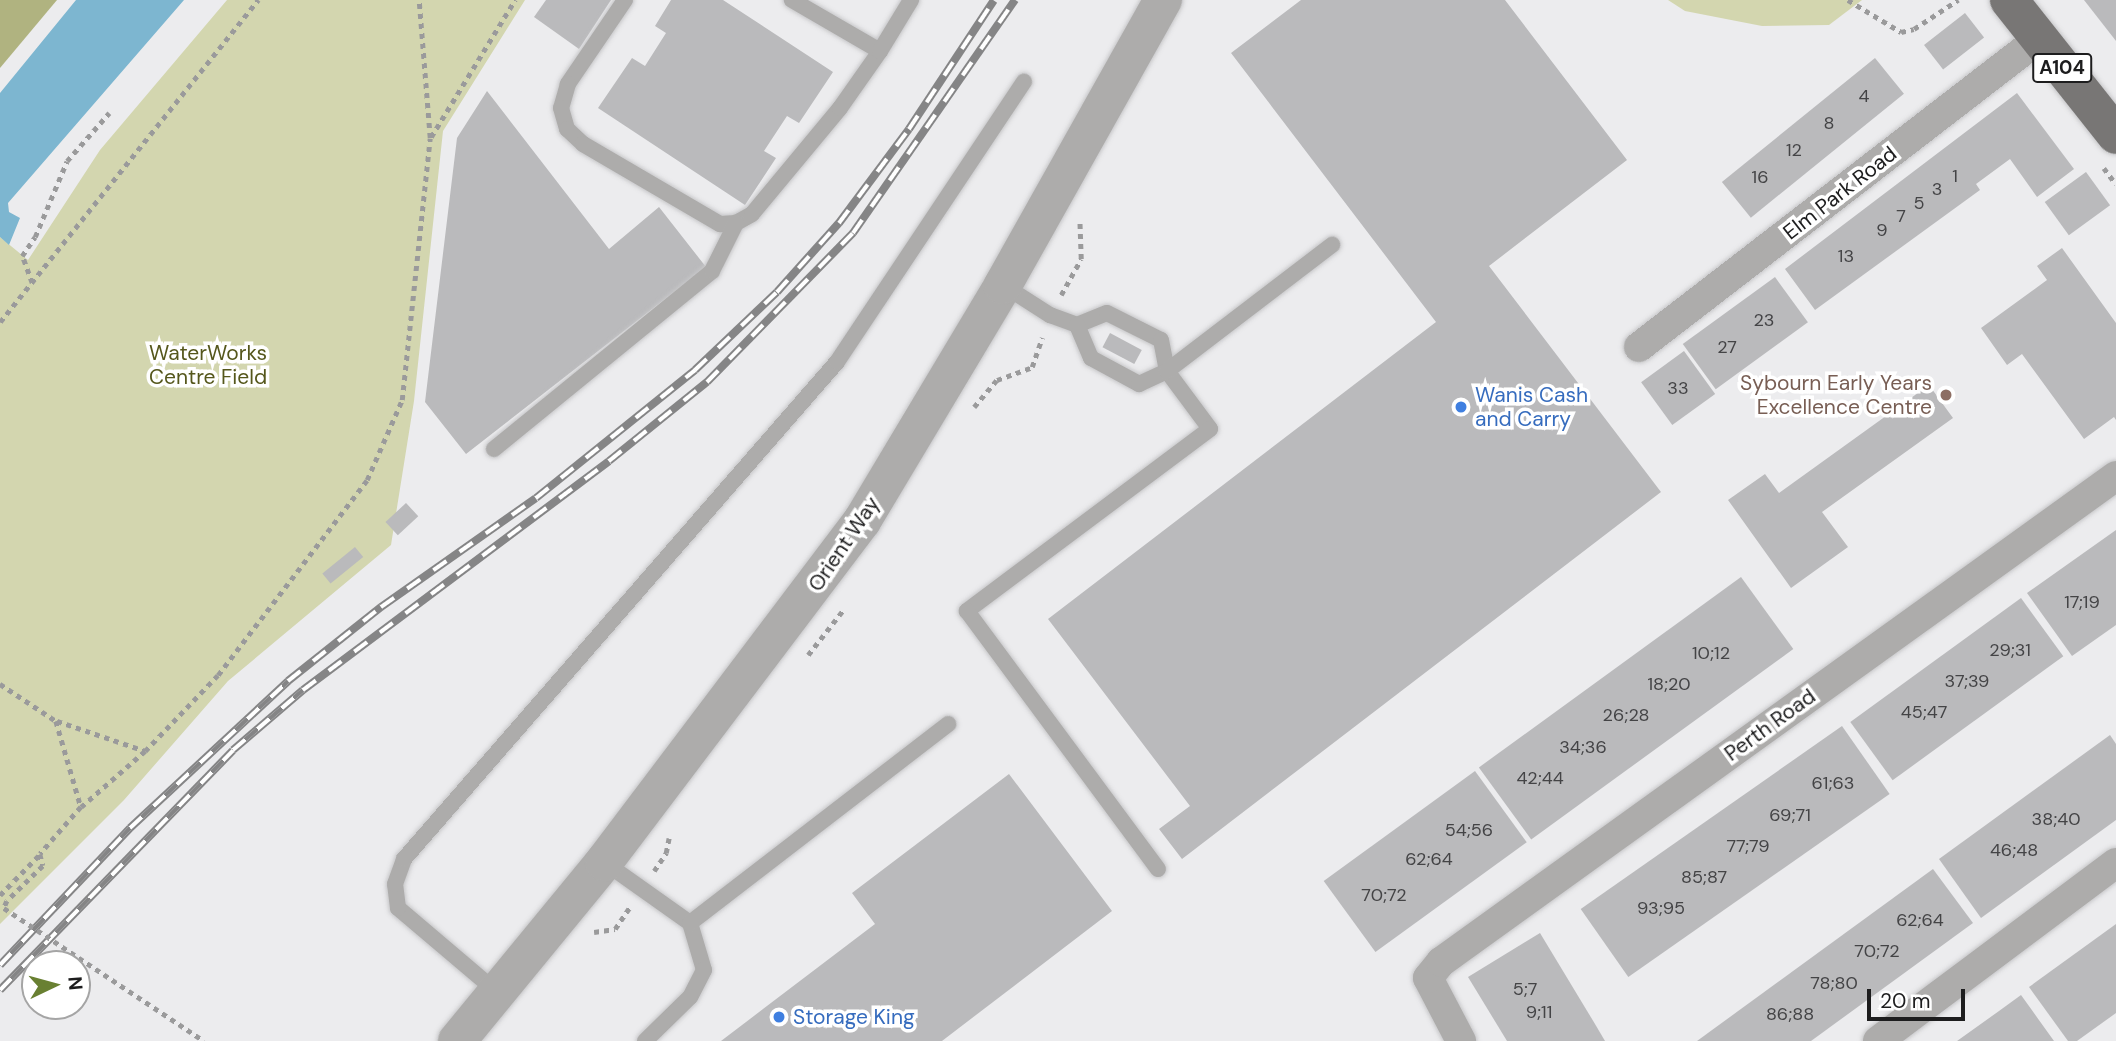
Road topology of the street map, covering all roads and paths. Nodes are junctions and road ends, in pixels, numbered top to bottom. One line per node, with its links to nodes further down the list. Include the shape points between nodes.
1 (258, 0): 19 (path)
2 (419, 0): 16 (path)
3 (515, 0): 16 (path)
4 (625, 0): 17 (lane, via 568,84 561,108 566,129 705,218 720,224)
5 (792, 0): 12 (lane)
6 (911, 0): 12 (lane)
7 (1163, 0): 20 (street, Orient Way)
8 (1848, 0): 9 (path, via 1901,32 1914,30)
9 (1958, 0)
10 (2012, 1): 11 (main road, A104)
11 (2040, 38): 15 (main road, A104); 23 (street, Elm Park Road)
12 (880, 51): 17 (lane, via 810,146 752,214)
13 (1024, 82): 38 (lane, via 837,362 404,859 395,884 398,908)
14 (109, 113): 19 (path, via 67,161 35,237 22,256)
15 (2116, 135)
16 (430, 138): 30 (path, via 402,400 367,480 218,675)
17 (736, 223): 25 (lane, via 712,271)
18 (1332, 245): 24 (lane)
19 (32, 283): 21 (path)
20 (1003, 285): 22 (lane, via 1050,315); 33 (street, Orient Way, via 862,521)
21 (0, 322)
22 (1077, 325): 24 (lane, via 1091,358 1139,384); 24 (lane, via 1107,313 1161,340)
23 (1639, 347)
24 (1167, 371): 35 (lane, via 1210,429 967,611)
25 (494, 449)
26 (2116, 476): 42 (street, Perth Road, via 1441,961 1428,978)
27 (0, 684): 28 (path)
28 (56, 720): 30 (path); 31 (path)
29 (948, 724): 37 (lane)
30 (145, 751): 31 (path)
31 (81, 807): 32 (path)
32 (40, 854): 36 (path); 39 (path, bridge, via 43,866 4,908)
33 (604, 862): 37 (lane); 38 (street, Orient Way)
34 (2116, 863): 43 (street)
35 (1158, 869)
36 (0, 895)
37 (690, 923): 41 (lane, via 704,970 690,997)
38 (498, 992): 40 (street, Orient Way)
39 (204, 1041)
40 (457, 1041)
41 (645, 1041)
42 (1461, 1041)
43 (1878, 1041)

